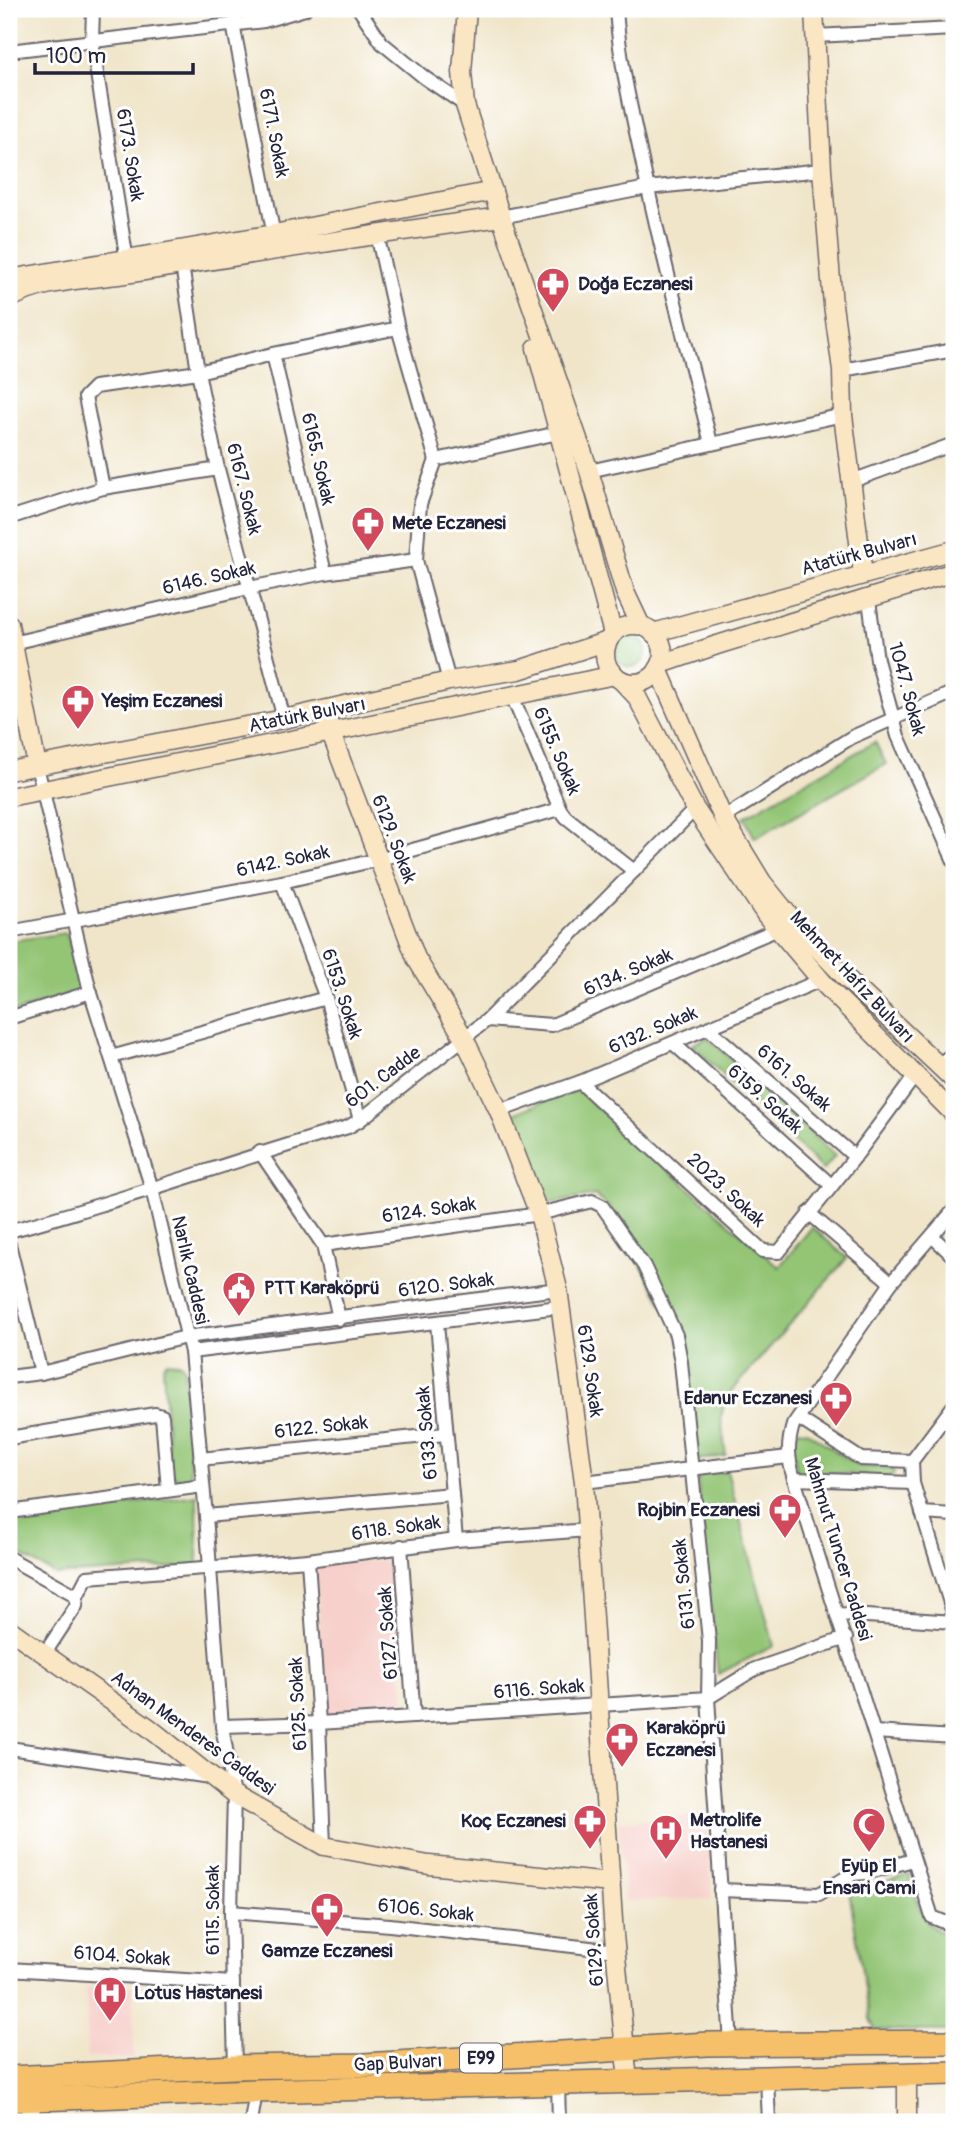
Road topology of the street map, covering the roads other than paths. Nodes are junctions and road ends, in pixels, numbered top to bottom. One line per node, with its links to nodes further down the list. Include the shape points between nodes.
1 (93, 9): 10 (street, 6173. Sokak)
2 (305, 9): 7 (street)
3 (359, 9): 12 (street, via 382,43)
4 (467, 9): 12 (street, via 462,72)
5 (616, 9): 14 (street, via 619,48)
6 (814, 9): 9 (street)
7 (233, 24): 10 (street); 18 (street, 6171. Sokak)
8 (954, 29): 9 (street)
9 (815, 36): 13 (street)
10 (92, 42): 11 (street); 20 (street, 6173. Sokak)
11 (9, 51)
12 (465, 105): 15 (street)
13 (822, 170): 14 (street); 26 (street)
14 (647, 188): 16 (street); 30 (street)
15 (493, 191): 16 (street); 18 (street)
16 (501, 216): 17 (street); 29 (street); 34 (street)
17 (377, 234): 18 (street); 23 (street)
18 (275, 241): 19 (street); 20 (street)
19 (181, 265): 20 (street); 27 (street, 6167. Sokak)
20 (128, 266): 21 (street); 22 (street, via 37,286)
21 (9, 279)
22 (9, 299)
23 (398, 328): 25 (street); 32 (street)
24 (954, 350): 26 (street)
25 (273, 354): 27 (street); 41 (street, 6165. Sokak)
26 (842, 370): 28 (street)
27 (198, 372): 33 (street, 6167. Sokak); 36 (street, via 95,387 85,397)
28 (843, 415): 30 (street); 35 (street)
29 (558, 433): 32 (street); 47 (street)
30 (712, 443): 34 (street)
31 (951, 445): 35 (street)
32 (436, 460): 39 (street, via 419,504)
33 (218, 469): 36 (street); 43 (street, 6167. Sokak)
34 (589, 471): 46 (street, via 625,592)
35 (852, 481): 42 (street)
36 (103, 488): 37 (street)
37 (9, 518)
38 (954, 550): 42 (street, Atatürk Bulvarı)
39 (416, 560): 41 (street, 6146. Sokak); 51 (street)
40 (954, 572): 44 (street)
41 (326, 573): 43 (street, 6146. Sokak)
42 (863, 574): 46 (street, Atatürk Bulvarı)
43 (249, 588): 48 (street, 6146. Sokak); 55 (street, 6167. Sokak)
44 (869, 600): 49 (street); 56 (street, 1047. Sokak, via 877,660)
45 (9, 624): 48 (street)
46 (647, 629): 47 (street, via 626,626); 49 (street, via 661,644)
47 (611, 637): 50 (street, via 606,659); 51 (street, Atatürk Bulvarı, via 519,670)
48 (12, 643): 58 (street)
49 (659, 667): 50 (street, via 646,680); 64 (street, Mehmet Hafız Bulvarı)
50 (618, 678): 53 (street, Atatürk Bulvarı); 63 (street, Mehmet Hafız Bulvarı, via 637,697)
51 (449, 681): 54 (street, Atatürk Bulvarı)
52 (954, 692): 56 (street)
53 (512, 696): 57 (street, Atatürk Bulvarı); 62 (street, 6155. Sokak)
54 (326, 710): 55 (street, Atatürk Bulvarı); 57 (street, 6129. Sokak)
55 (284, 719): 58 (street, Atatürk Bulvarı)
56 (894, 719): 64 (street, via 852,737); 66 (street, 1047. Sokak)
57 (330, 731): 60 (street, Atatürk Bulvarı); 65 (street, 6129. Sokak)
58 (37, 766): 59 (street, Atatürk Bulvarı); 60 (street, Narlık Caddesi)
59 (9, 771)
60 (43, 791): 61 (street, Atatürk Bulvarı); 69 (street, Narlık Caddesi)
61 (9, 797)
62 (560, 809): 65 (street, 6142. Sokak); 67 (street, 6155. Sokak)
63 (695, 809): 67 (street, 601. Cadde); 70 (street, Mehmet Hafız Bulvarı)
64 (723, 818): 81 (street, Mehmet Hafız Bulvarı, via 761,882 803,933 847,979)
65 (380, 859): 68 (street, 6142. Sokak); 78 (street, 6129. Sokak, via 416,958)
66 (954, 861)
67 (634, 871): 76 (street, 601. Cadde)
68 (282, 882): 69 (street, 6142. Sokak); 74 (street, 6153. Sokak)
69 (74, 919): 71 (street, 6142. Sokak); 73 (street, Narlık Caddesi)
70 (778, 929): 72 (street, Mehmet Hafız Bulvarı); 76 (street, 6134. Sokak, via 552,1025)
71 (9, 932)
72 (821, 980): 77 (street, 6132. Sokak); 82 (street, Mehmet Hafız Bulvarı)
73 (91, 992): 75 (street); 80 (street, Narlık Caddesi)
74 (326, 998): 80 (street); 87 (street, 6153. Sokak)
75 (9, 1017)
76 (487, 1020): 78 (street, 601. Cadde)
77 (708, 1028): 79 (street, 6132. Sokak); 89 (street, 6161. Sokak)
78 (464, 1038): 85 (street, 6129. Sokak); 87 (street, 601. Cadde)
79 (673, 1043): 84 (street, 6132. Sokak); 90 (street, 6159. Sokak)
80 (111, 1057): 91 (street, Narlık Caddesi)
81 (947, 1058): 83 (street, Mehmet Hafız Bulvarı)
82 (915, 1076): 86 (street, Mehmet Hafız Bulvarı); 89 (street, 2023. Sokak)
83 (954, 1080)
84 (580, 1082): 85 (street, 6132. Sokak); 93 (street, 2023. Sokak, via 763,1251 779,1252)
85 (499, 1111): 94 (street, 6129. Sokak)
86 (954, 1114)
87 (360, 1119): 88 (street, 601. Cadde, via 348,1127)
88 (260, 1152): 91 (street, 601. Cadde); 98 (street)
89 (855, 1157): 90 (street, 2023. Sokak)
90 (831, 1185): 93 (street, 2023. Sokak)
91 (152, 1189): 95 (street, 601. Cadde); 104 (street, Narlık Caddesi)
92 (954, 1210): 96 (street, Mahmut Tuncer Caddesi)
93 (809, 1213): 100 (street)
94 (539, 1214): 98 (street, 6124. Sokak); 101 (street, 6129. Sokak); 115 (street, 6131. Sokak, via 592,1201 602,1206 644,1266 676,1335)
95 (9, 1231)
96 (932, 1236): 99 (street); 100 (street, Mahmut Tuncer Caddesi)
97 (9, 1244): 106 (street)
98 (323, 1245): 102 (street)
99 (954, 1257)
100 (891, 1283): 109 (street, Mahmut Tuncer Caddesi)
101 (559, 1298): 102 (street, 6120. Sokak); 103 (street); 117 (street, 6129. Sokak)
102 (339, 1318): 104 (street, 6120. Sokak)
103 (437, 1323): 105 (street); 110 (street, 6133. Sokak)
104 (186, 1336): 105 (street, Narlık Caddesi); 106 (street, 6120. Sokak)
105 (191, 1352): 113 (street, Narlık Caddesi)
106 (41, 1373): 107 (street, 6120. Sokak)
107 (9, 1377)
108 (954, 1405): 114 (street)
109 (798, 1418): 112 (street, Mahmut Tuncer Caddesi, via 788,1441); 114 (street, via 861,1459)
110 (445, 1434): 113 (street, 6122. Sokak); 121 (street, 6133. Sokak)
111 (9, 1437): 120 (street, via 162,1416)
112 (788, 1457): 115 (street); 116 (street, Mahmut Tuncer Caddesi)
113 (200, 1459): 119 (street, Narlık Caddesi)
114 (912, 1461): 118 (street)
115 (692, 1471): 117 (street); 139 (street, 6131. Sokak, via 709,1641)
116 (794, 1479): 118 (street); 133 (street, Mahmut Tuncer Caddesi)
117 (584, 1482): 126 (street, 6129. Sokak)
118 (913, 1483): 123 (street)
119 (203, 1486): 120 (street); 125 (street, Narlık Caddesi)
120 (168, 1490): 122 (street)
121 (452, 1494): 125 (street); 127 (street, 6133. Sokak)
122 (9, 1512)
123 (922, 1513): 124 (street); 134 (street)
124 (954, 1515)
125 (206, 1516): 131 (street, Narlık Caddesi)
126 (589, 1530): 127 (street, 6118. Sokak); 140 (street, 6129. Sokak)
127 (456, 1539): 128 (street, 6118. Sokak)
128 (401, 1546): 130 (street, 6118. Sokak); 141 (street, 6127. Sokak)
129 (9, 1558): 132 (street)
130 (308, 1560): 131 (street, 6118. Sokak); 142 (street, 6125. Sokak)
131 (210, 1568): 132 (street, 6118. Sokak, via 87,1577); 143 (street, Narlık Caddesi)
132 (76, 1596): 138 (street, via 76,1606)
133 (838, 1614): 135 (street); 137 (street, Mahmut Tuncer Caddesi)
134 (954, 1616)
135 (954, 1622)
136 (9, 1629): 138 (street, Adnan Menderes Caddesi)
137 (846, 1639): 139 (street, 6116. Sokak, via 755,1669); 144 (street, Mahmut Tuncer Caddesi)
138 (45, 1653): 147 (street, Adnan Menderes Caddesi)
139 (708, 1698): 140 (street, 6116. Sokak); 152 (street, 6131. Sokak)
140 (598, 1704): 141 (street, 6116. Sokak); 151 (street, 6129. Sokak)
141 (414, 1717): 142 (street, 6116. Sokak)
142 (319, 1723): 143 (street, 6116. Sokak); 149 (street, 6125. Sokak)
143 (222, 1726): 148 (street, Narlık Caddesi)
144 (874, 1732): 145 (street); 150 (street, Mahmut Tuncer Caddesi)
145 (954, 1737)
146 (9, 1748): 147 (street)
147 (213, 1778): 148 (street, Adnan Menderes Caddesi)
148 (234, 1795): 149 (street, Adnan Menderes Caddesi); 153 (street, 6115. Sokak)
149 (324, 1846): 151 (street, Adnan Menderes Caddesi, via 429,1865)
150 (913, 1860): 152 (street, via 852,1874 820,1894); 154 (street, Mahmut Tuncer Caddesi, via 932,1917)
151 (611, 1883): 155 (street, 6129. Sokak)
152 (720, 1890): 159 (street, 6131. Sokak)
153 (231, 1912): 155 (street, 6106. Sokak); 157 (street, 6115. Sokak)
154 (954, 1926)
155 (616, 1951): 160 (street, 6129. Sokak)
156 (9, 1969): 157 (street, 6104. Sokak)
157 (233, 1983): 161 (street, 6115. Sokak)
158 (954, 2042): 159 (highway, Gap Bulvarı / E99)
159 (731, 2044): 160 (highway, Gap Bulvarı / E99)
160 (624, 2049): 161 (highway, Gap Bulvarı / E99, via 364,2065); 166 (street, 6129. Sokak)
161 (234, 2067): 164 (highway, Gap Bulvarı / E99)
162 (954, 2073): 163 (highway, Gap Bulvarı / E99)
163 (907, 2076): 165 (highway, Gap Bulvarı / E99); 173 (street)
164 (9, 2077)
165 (768, 2078): 166 (highway, Gap Bulvarı / E99); 172 (street)
166 (628, 2082): 167 (highway, Gap Bulvarı / E99)
167 (558, 2084): 168 (highway, Gap Bulvarı / E99); 171 (street)
168 (256, 2091): 169 (highway, Gap Bulvarı / E99); 170 (street)
169 (23, 2107)
170 (251, 2122)
171 (559, 2122)
172 (769, 2122)
173 (907, 2122)

